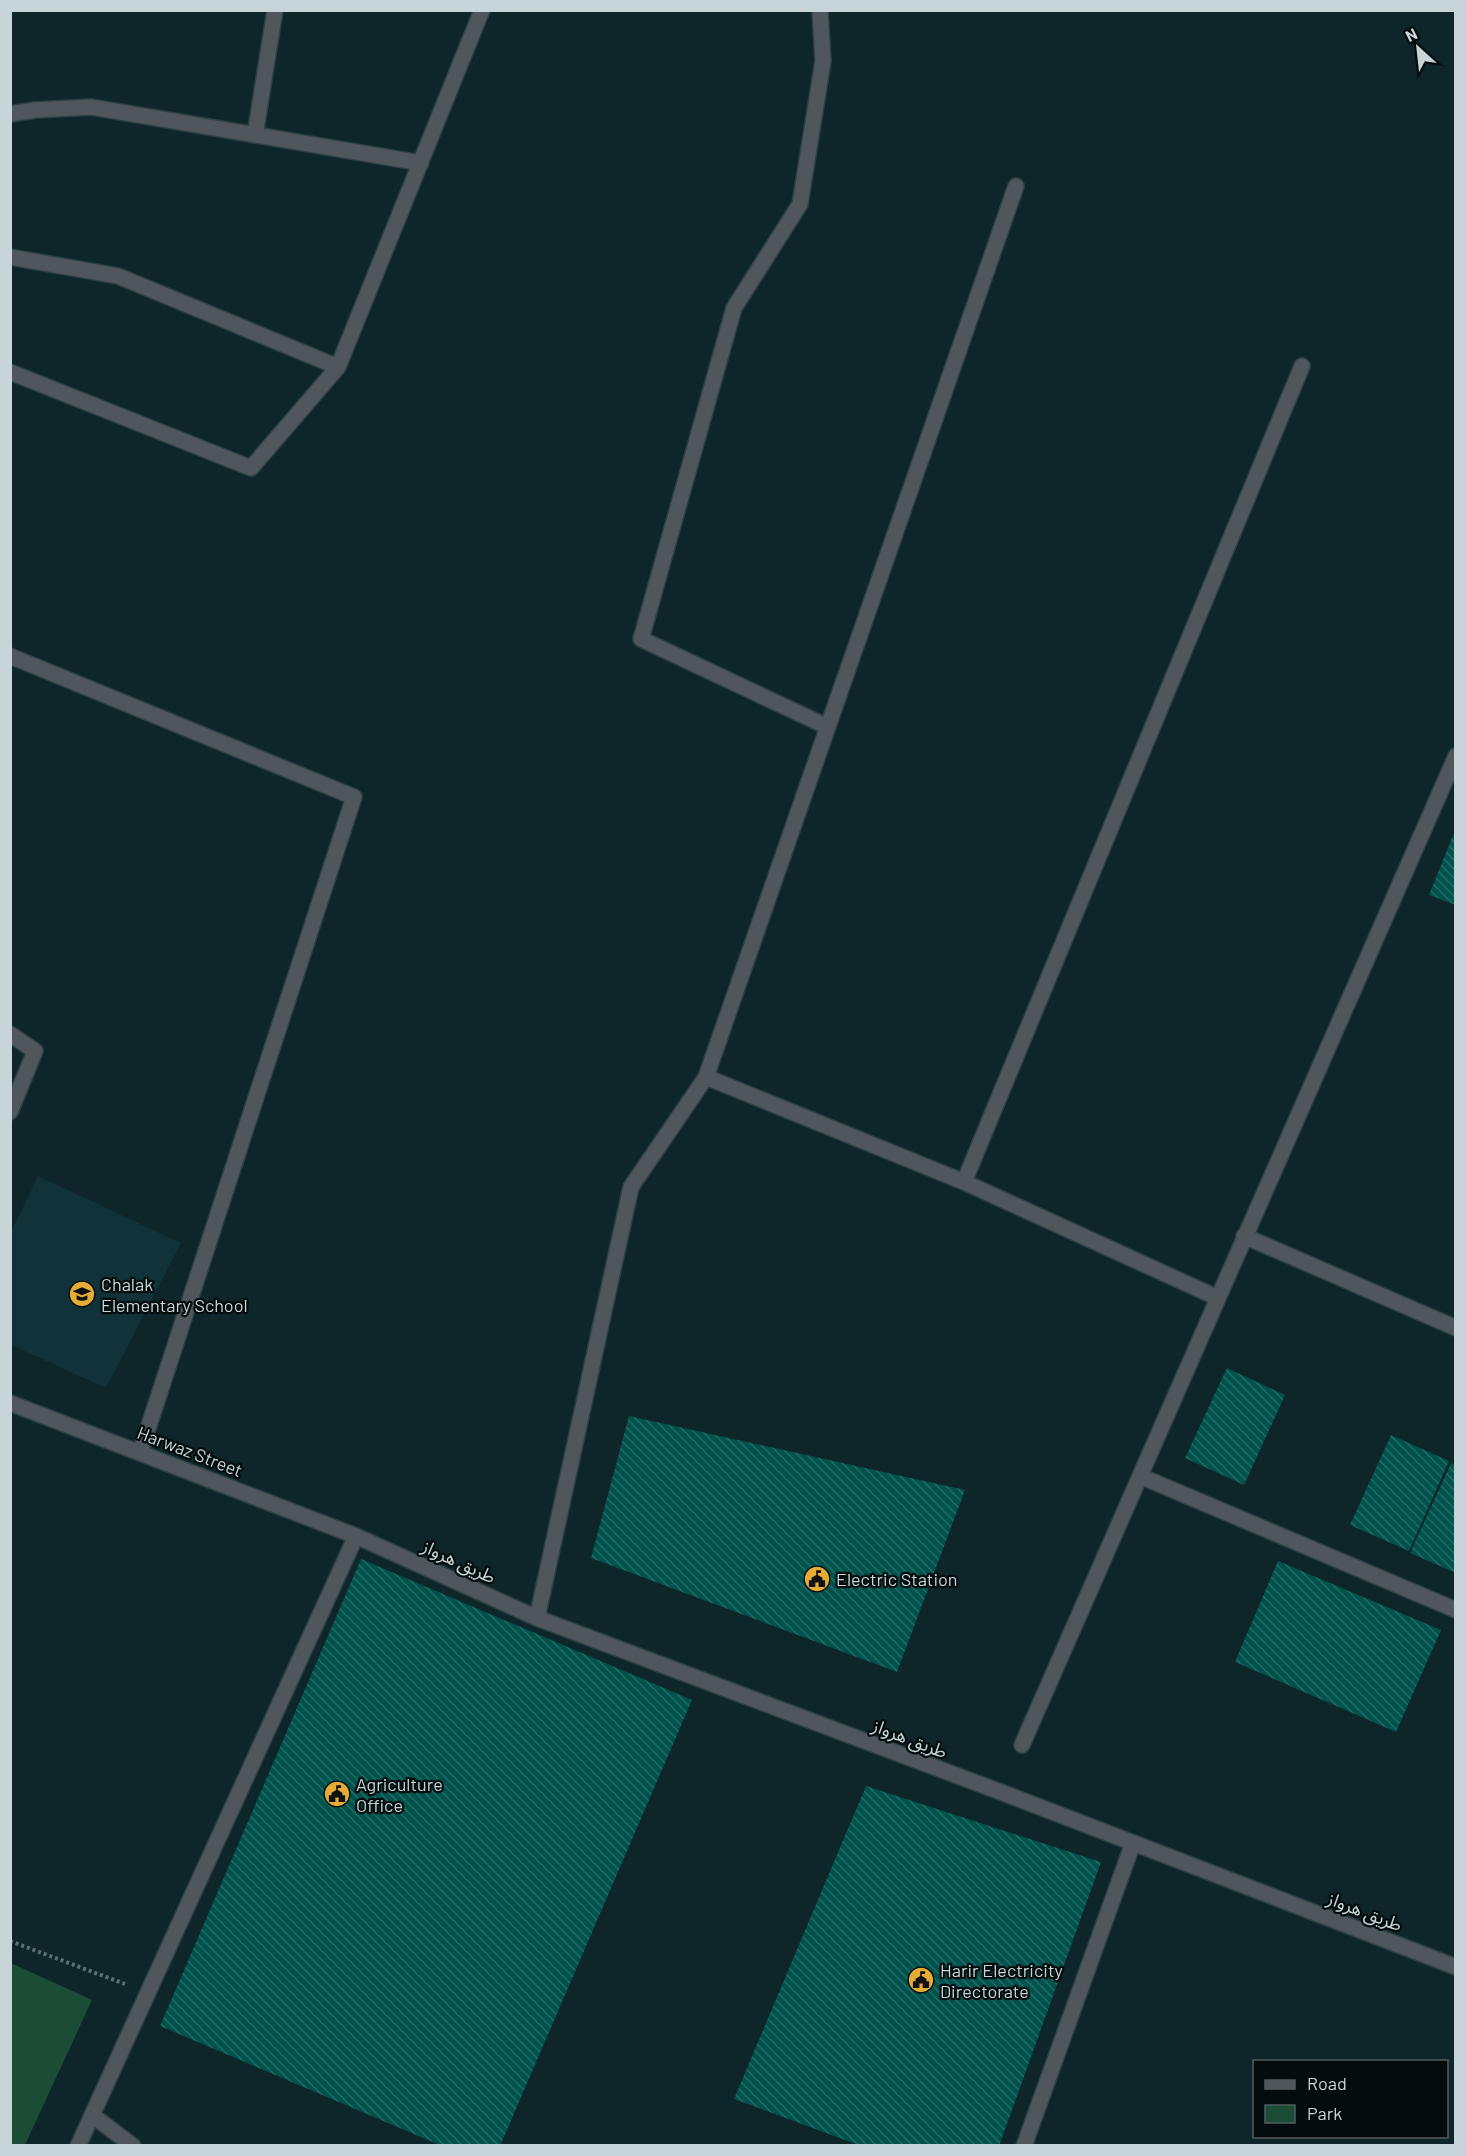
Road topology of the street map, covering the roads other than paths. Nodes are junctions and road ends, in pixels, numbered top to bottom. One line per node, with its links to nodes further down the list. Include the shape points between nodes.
1 (275, 10): 5 (street)
2 (482, 10): 6 (street)
3 (820, 10): 13 (street, via 823,61 800,204 734,308 641,639)
4 (10, 114): 5 (street, via 90,107)
5 (255, 135): 6 (street)
6 (420, 163): 10 (street)
7 (1016, 186): 13 (street)
8 (10, 257): 10 (street, via 118,276)
9 (1302, 366): 18 (street)
10 (338, 367): 11 (street, via 251,468)
11 (10, 372)
12 (10, 656): 23 (street, via 354,798)
13 (828, 727): 16 (street)
14 (1455, 756): 19 (street)
15 (10, 1034): 17 (street, via 35,1051)
16 (706, 1077): 18 (street); 27 (street, via 631,1187)
17 (10, 1112)
18 (963, 1182): 20 (street)
19 (1244, 1236): 20 (street); 21 (street)
20 (1218, 1298): 24 (street)
21 (1455, 1328)
22 (10, 1403): 23 (street, Harwaz Street)
23 (140, 1453): 25 (street, Harwaz Street)
24 (1140, 1476): 26 (street); 28 (street)
25 (356, 1536): 27 (street, طريق هرواز); 31 (street)
26 (1455, 1610)
27 (537, 1618): 29 (street, طريق هرواز)
28 (1022, 1745)
29 (1133, 1843): 30 (street, طريق هرواز); 34 (street)
30 (1455, 1966)
31 (92, 2115): 32 (street); 33 (street)
32 (78, 2145)
33 (133, 2145)
34 (1024, 2145)

